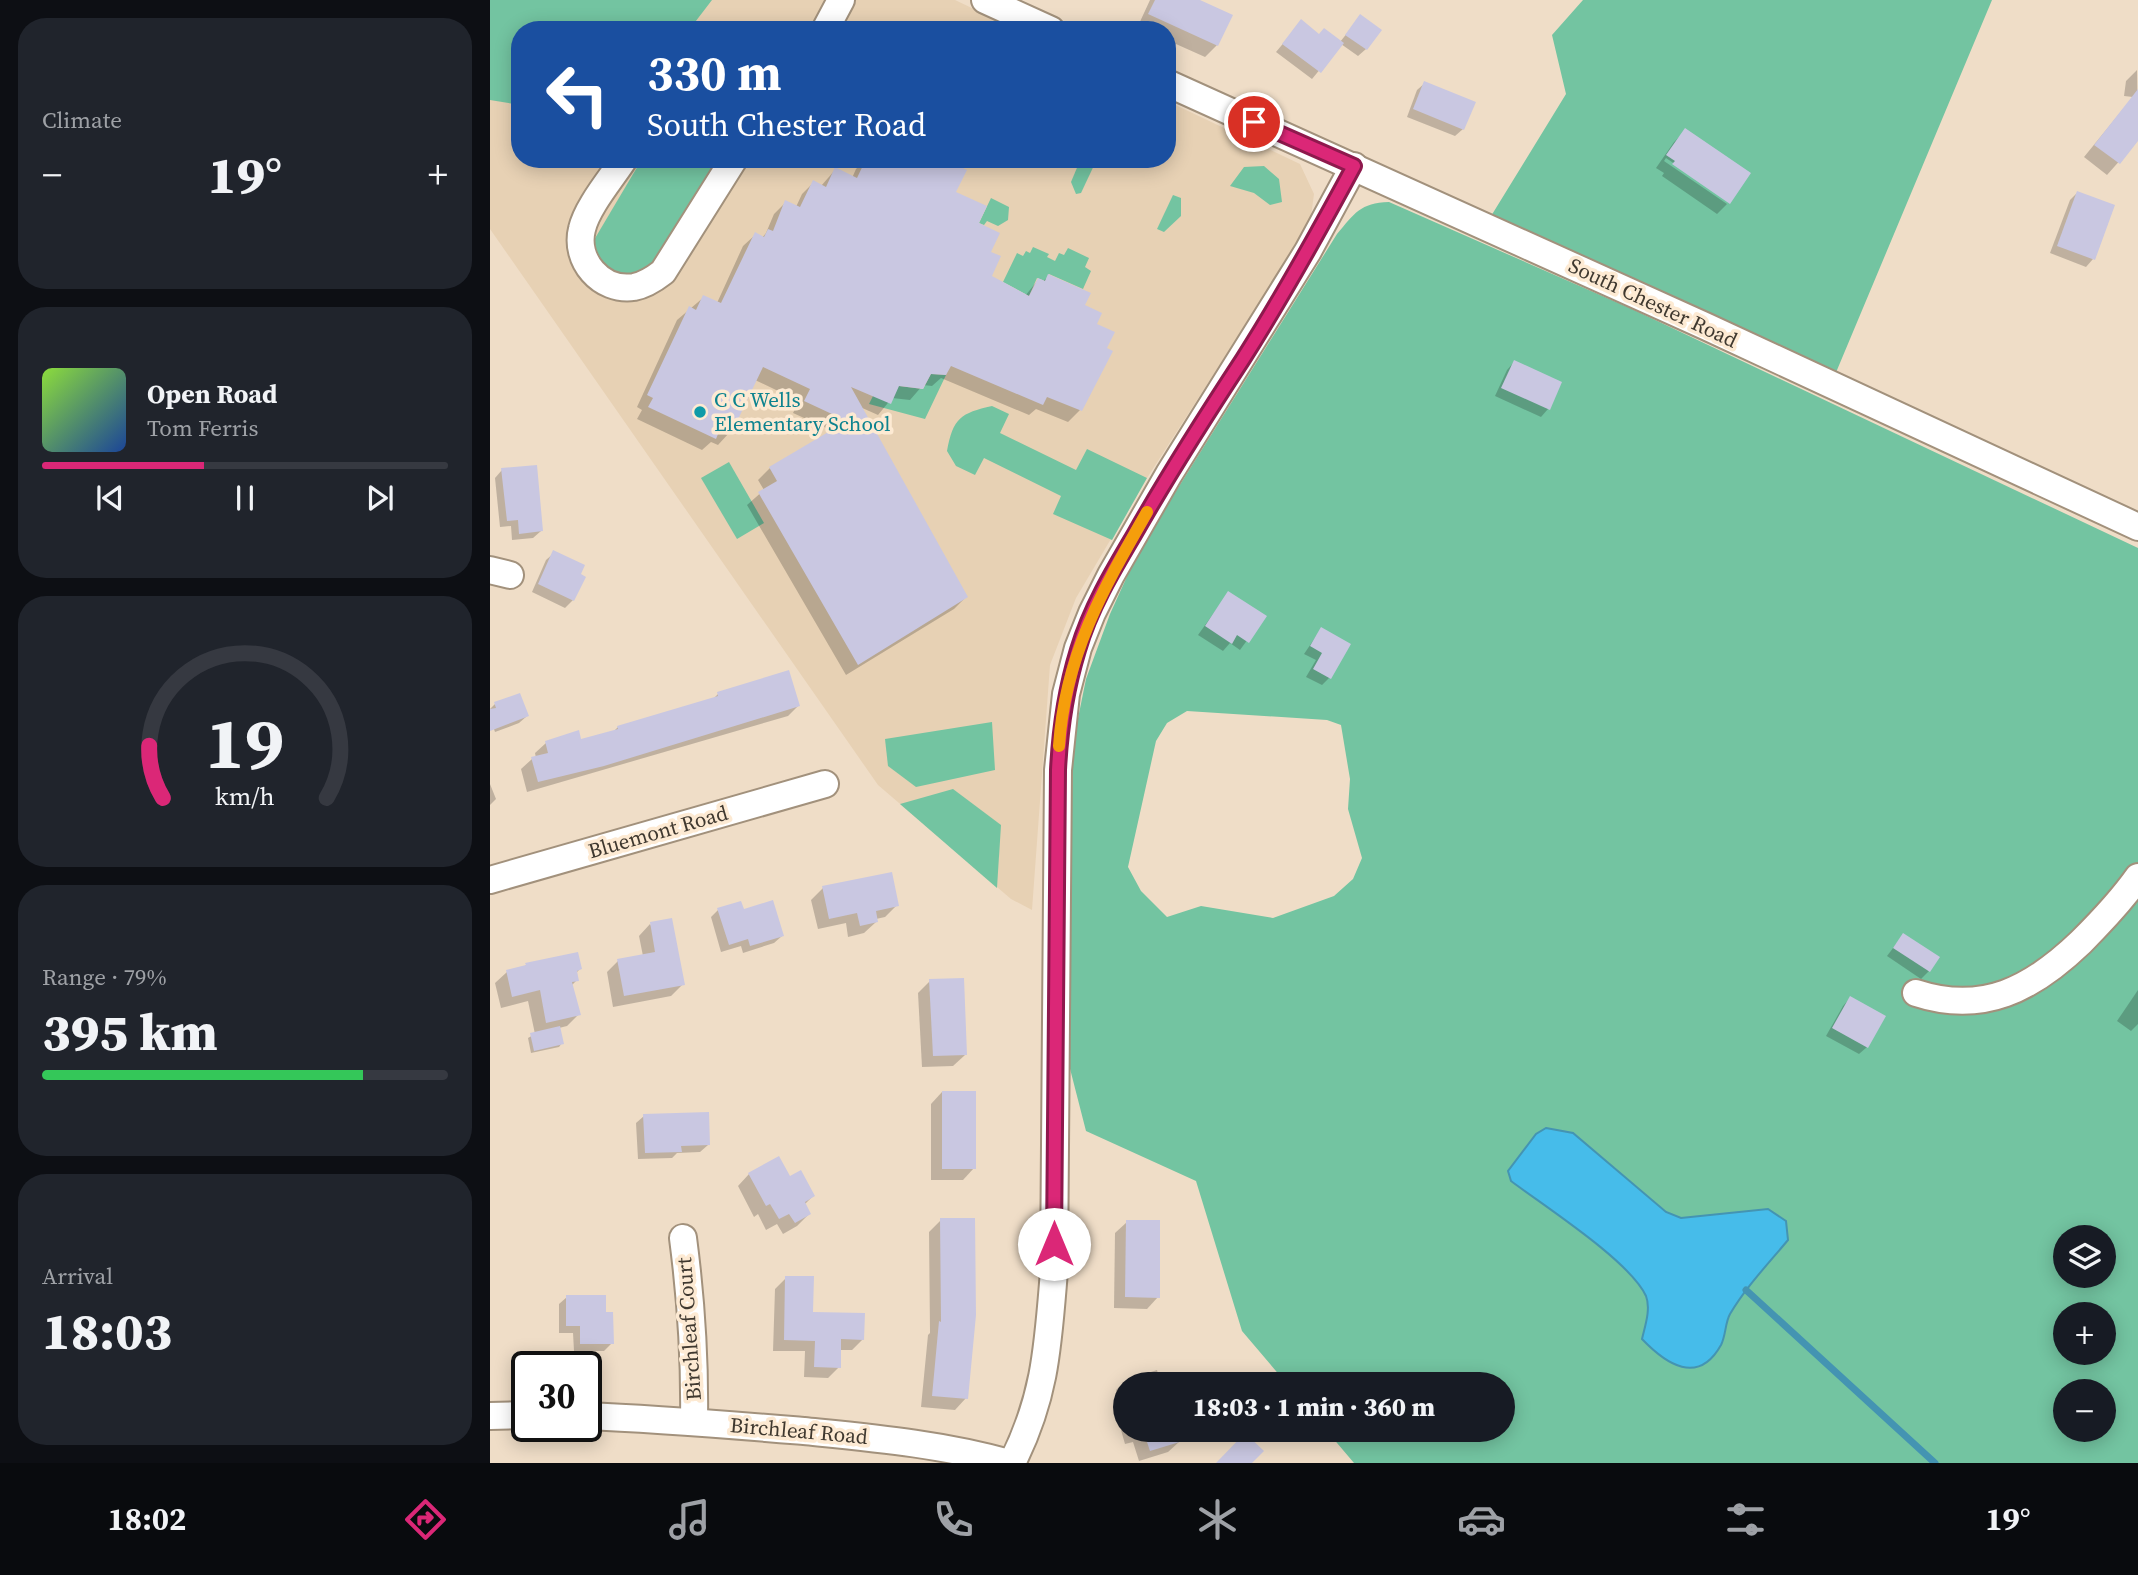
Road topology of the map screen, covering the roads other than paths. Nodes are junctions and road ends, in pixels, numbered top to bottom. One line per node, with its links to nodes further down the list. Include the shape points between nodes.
1 (985, 0): 2 (street)
2 (1031, 21)
3 (1176, 87): 4 (street, South Chester Road)
4 (1354, 166): 7 (street, South Chester Road); 17 (street, via 1308,251 1168,474 1111,575 1087,624 1069,683 1058,770 1052,1295 1040,1394 1027,1434)
5 (618, 168): 6 (street, via 586,216 580,237 590,270 602,281 634,287 663,272)
6 (728, 168)
7 (2138, 527)
8 (825, 784): 10 (street, Bluemont Road)
9 (2138, 877): 11 (street, via 2066,956 2014,991 1984,1000 1952,1001)
10 (490, 880)
11 (1916, 993)
12 (683, 1238): 16 (street, Birchleaf Court, via 693,1331)
13 (511, 1415): 14 (street)
14 (490, 1416)
15 (602, 1417): 16 (street, Birchleaf Road)
16 (695, 1421): 17 (street, Birchleaf Road, via 900,1440)
17 (1011, 1463)

